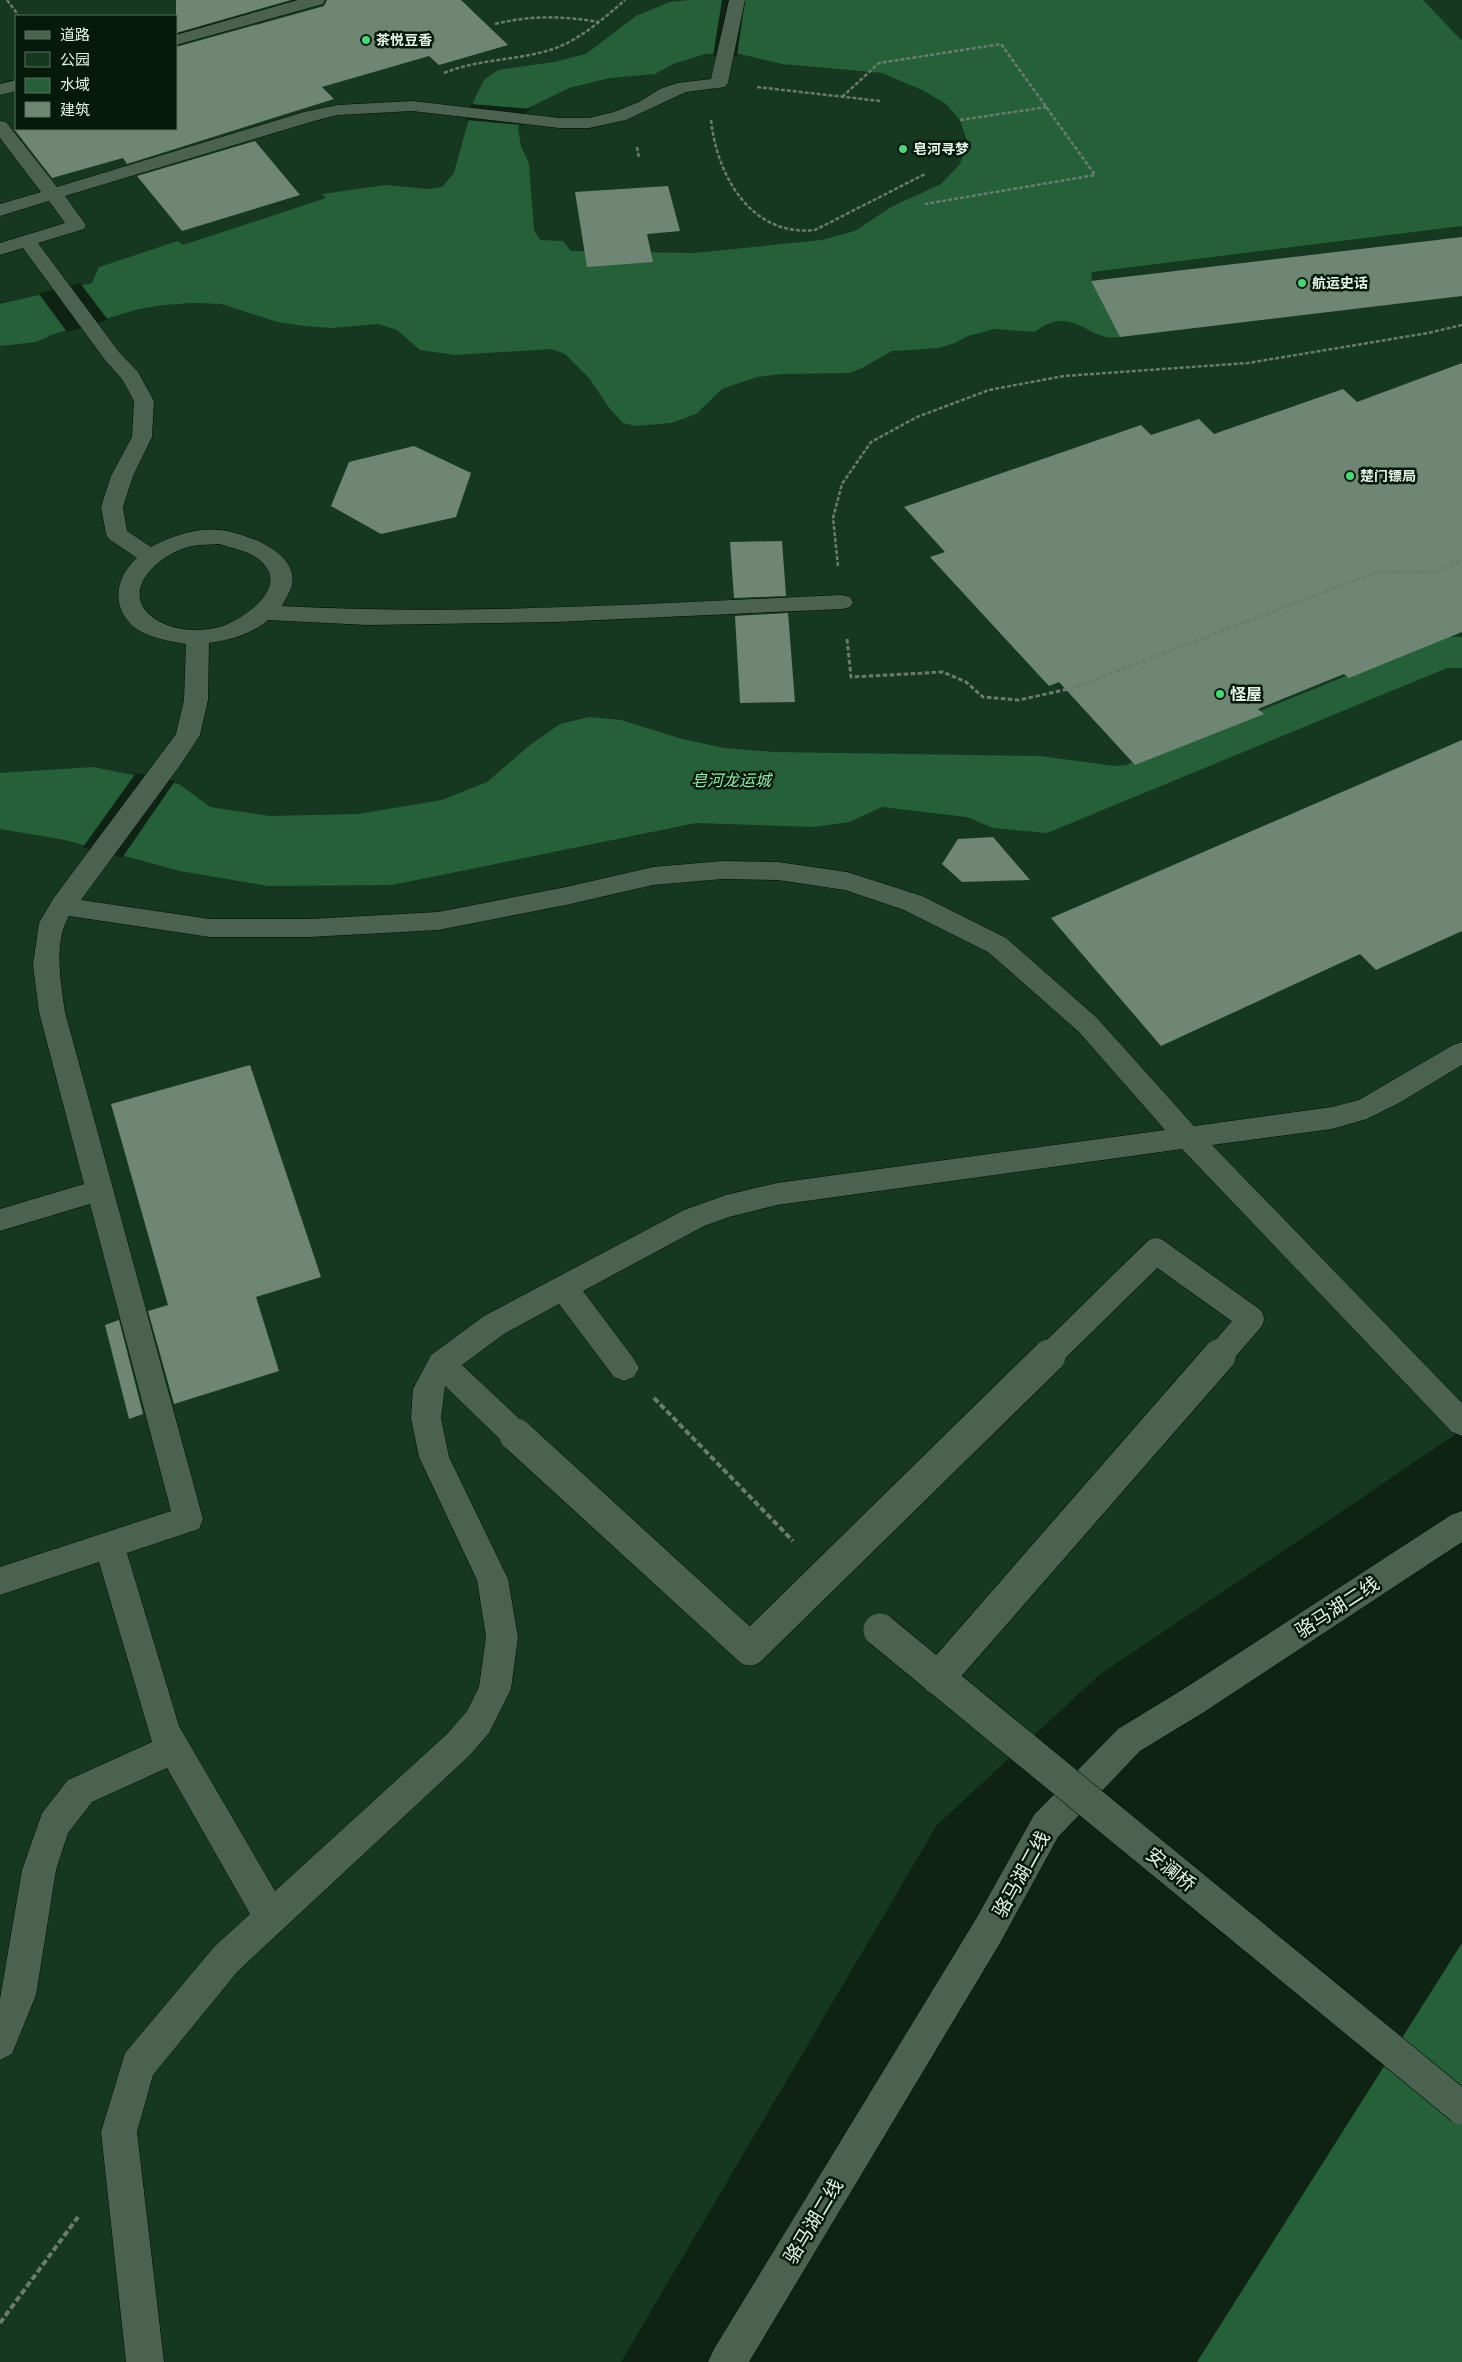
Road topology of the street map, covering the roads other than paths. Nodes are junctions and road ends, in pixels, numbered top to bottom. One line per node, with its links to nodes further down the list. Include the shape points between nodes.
1 (317, 0): 3 (street)
2 (737, 0): 7 (street, via 719,83 683,87 620,116 589,123 559,123 424,107 338,110)
3 (178, 39)
4 (15, 85): 5 (street)
5 (0, 90)
6 (0, 126): 7 (street)
7 (53, 194): 8 (street); 9 (street, via 77,225)
8 (0, 210)
9 (27, 241): 10 (street); 11 (street, via 112,356 131,376 144,401 142,437 122,476 112,507 117,534)
10 (0, 249)
11 (150, 557): 13 (street, via 170,545 195,538 220,537 264,550 277,563 283,579 278,596); 14 (street, via 135,571 128,587 128,603 137,618 152,629 174,636)
12 (842, 602): 13 (street, via 535,615 368,618)
13 (266, 612): 14 (street, via 246,626)
14 (198, 638): 15 (street, via 196,700 188,735)
15 (62, 906): 17 (street, via 210,928 309,928 438,921 653,876 722,870 778,871 847,881 913,903 997,945 1088,1025); 18 (street, via 52,923 46,964 52,1012)
16 (1462, 1052): 17 (street, via 1367,1108 1332,1118)
17 (1188, 1138): 20 (street, via 777,1194 726,1206 694,1218); 23 (street)
18 (100, 1190): 19 (street); 25 (street, via 188,1519)
19 (0, 1220)
20 (563, 1287): 21 (street, via 494,1325); 22 (street)
21 (441, 1364): 28 (street, bridge, via 750,1650 1156,1250 1251,1319); 30 (street, via 428,1389 426,1418 434,1457 492,1580 502,1637 495,1689 478,1722 458,1745)
22 (624, 1368)
23 (1462, 1423)
24 (1462, 1525): 34 (street, 骆马湖二线, via 1129,1740 1046,1826 988,1931)
25 (109, 1545): 26 (street); 29 (street, via 164,1732)
26 (0, 1581)
27 (880, 1630): 28 (street, 安澜桥, bridge)
28 (938, 1678): 32 (street, 安澜桥, bridge)
29 (174, 1748): 30 (street); 31 (street, via 80,1791 54,1824 39,1870 19,1995)
30 (271, 1918): 33 (street, via 226,1959 138,2066 119,2132)
31 (0, 2042)
32 (1462, 2108)
33 (145, 2362)
34 (727, 2362)

